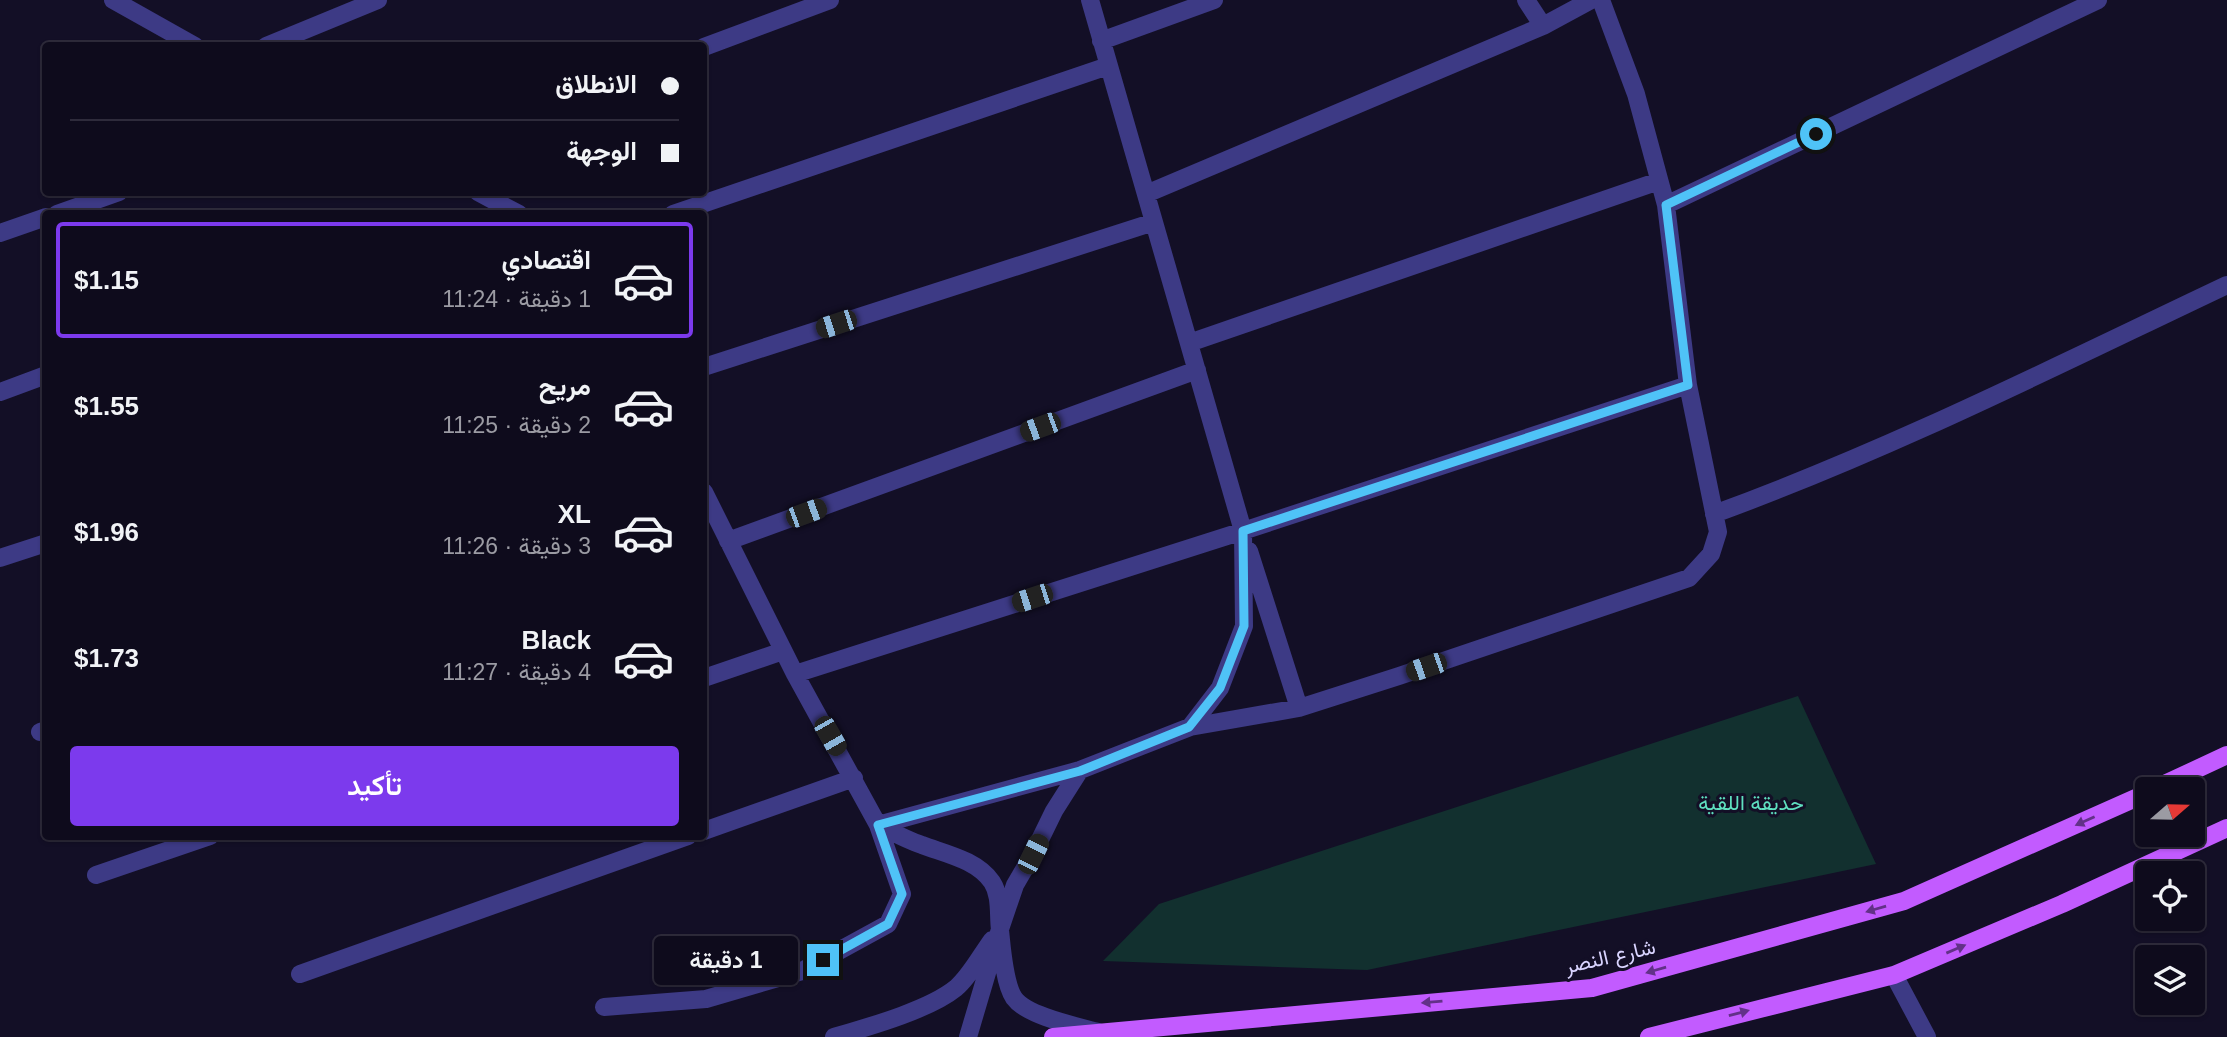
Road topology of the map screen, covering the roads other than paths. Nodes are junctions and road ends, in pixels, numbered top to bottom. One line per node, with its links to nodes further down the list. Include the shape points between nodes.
1 (113, 0): 12 (street)
2 (378, 0): 13 (street)
3 (830, 0): 14 (street)
4 (1090, 0): 11 (street)
5 (1214, 0): 11 (street)
6 (1526, 0): 10 (street)
7 (1591, 0): 10 (street)
8 (1601, 0): 16 (street, via 1636,94)
9 (2098, 0): 20 (street)
10 (1544, 26): 17 (street)
11 (1101, 41): 15 (street)
12 (188, 42)
13 (276, 42)
14 (707, 46)
15 (1108, 66): 17 (street); 23 (street)
16 (1659, 181): 20 (street); 28 (street)
17 (1146, 194): 25 (street)
18 (108, 196): 21 (street)
19 (486, 196): 22 (street)
20 (1666, 205): 32 (street)
21 (68, 210)
22 (512, 210)
23 (685, 210)
24 (42, 218): 26 (street)
25 (1154, 222): 28 (street); 29 (street)
26 (0, 233)
27 (2227, 285): 35 (street, via 1935,423)
28 (1189, 343): 30 (street)
29 (707, 366)
30 (1196, 370): 36 (street); 37 (street)
31 (42, 376): 33 (street)
32 (1688, 385): 35 (street); 36 (street)
33 (0, 392)
34 (707, 499): 37 (street)
35 (1714, 514): 43 (street, via 1718,532 1711,554 1689,578)
36 (1243, 531): 41 (street); 43 (street); 44 (street, via 1244,626 1220,688)
37 (728, 541): 40 (street)
38 (42, 544): 39 (street)
39 (0, 558)
40 (783, 651): 41 (street); 42 (street)
41 (794, 674): 48 (street)
42 (707, 677)
43 (1299, 708): 44 (street)
44 (1189, 727): 46 (street)
45 (2227, 755): 47 (main road)
46 (1080, 771): 50 (street); 56 (street, via 1015,885)
47 (2180, 777)
48 (853, 778): 50 (street); 52 (street)
49 (2135, 798): 60 (main road, شارع النصر, one-way to 60, via 1904,901 1592,988)
50 (878, 825): 56 (street, via 982,872 994,884); 59 (street, via 902,894 888,924 790,975 706,999)
51 (2227, 828): 58 (main road, one-way to 51)
52 (707, 830)
53 (198, 840): 55 (street)
54 (677, 840): 57 (street)
55 (96, 875)
56 (1000, 929): 60 (street, via 1009,986 1019,1003); 61 (street, via 956,988 900,1015); 62 (street)
57 (300, 974)
58 (1894, 975): 64 (main road, one-way to 58); 65 (street)
59 (604, 1007)
60 (1099, 1033): 63 (main road, شارع النصر)
61 (834, 1037)
62 (968, 1037)
63 (1053, 1037)
64 (1649, 1037)
65 (1927, 1037)

